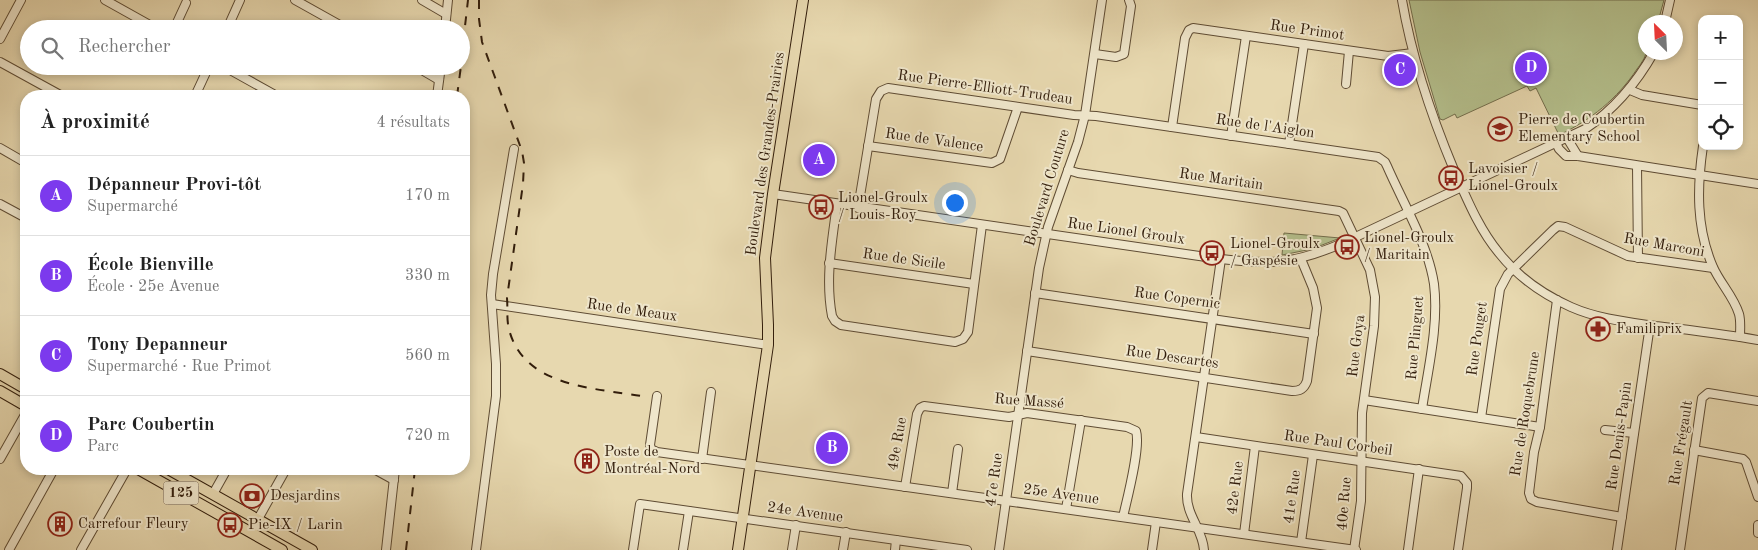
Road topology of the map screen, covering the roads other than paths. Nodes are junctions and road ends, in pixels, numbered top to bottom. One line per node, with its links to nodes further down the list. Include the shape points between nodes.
1 (21, 0): 21 (street)
2 (105, 0): 15 (street)
3 (240, 0): 17 (street)
4 (296, 0): 18 (street)
5 (422, 0): 13 (street)
6 (448, 0): 13 (street)
7 (803, 0): 60 (main road, Boulevard des Grandes-Prairies)
8 (1102, 0): 25 (street, Boulevard Couture)
9 (1130, 0): 25 (street, via 1124,54 1116,57)
10 (1402, 0): 24 (street)
11 (1670, 0): 14 (street)
12 (186, 3): 16 (street)
13 (446, 14): 19 (street)
14 (1667, 15)
15 (141, 20)
16 (178, 20)
17 (231, 20)
18 (331, 20)
19 (446, 20)
20 (1246, 36): 22 (street, Rue Primot); 44 (street, Rue Primot, via 1189,30 1184,38); 45 (street)
21 (0, 39)
22 (1304, 44): 23 (street, Rue Primot); 48 (street)
23 (1349, 51): 24 (street, Rue Primot, via 1396,56); 35 (street)
24 (1413, 53): 59 (street, via 1432,114)
25 (1095, 54): 43 (street, Boulevard Couture)
26 (1649, 60): 40 (street, Rue Lionel Groulx)
27 (0, 62): 28 (street)
28 (20, 73)
29 (24, 75): 36 (street)
30 (205, 75): 37 (street)
31 (239, 75): 38 (street)
32 (430, 75): 34 (street)
33 (439, 75): 34 (street)
34 (439, 80): 39 (street)
35 (1346, 84)
36 (51, 90)
37 (198, 90)
38 (266, 90)
39 (438, 90)
40 (1630, 90): 41 (street); 46 (street, Rue Lionel Groulx, via 1596,121)
41 (1698, 104)
42 (1018, 107): 43 (street, Rue Pierre-Elliott-Trudeau); 49 (street, Rue de Valence, via 1000,159 992,163); 49 (street, Rue Pierre-Elliott-Trudeau, via 893,88 880,91)
43 (1085, 115): 44 (street, Rue de l'Aiglon); 56 (street, Boulevard Couture)
44 (1172, 127): 45 (street, Rue de l'Aiglon)
45 (1231, 136): 48 (street, Rue de l'Aiglon)
46 (1567, 138): 47 (street, Rue Lionel Groulx); 53 (street)
47 (1556, 143): 53 (street, via 1566,156); 59 (street, Rue Lionel Groulx)
48 (1289, 144): 64 (street, Rue de l'Aiglon, via 1382,159)
49 (868, 146): 63 (street)
50 (0, 148): 54 (street)
51 (514, 149): 78 (street, via 495,256)
52 (1702, 150): 57 (street)
53 (1578, 156): 55 (street)
54 (20, 160)
55 (1638, 166): 57 (street); 69 (street)
56 (1068, 170): 67 (street, Boulevard Couture); 68 (street, Rue Maritain, via 1339,211)
57 (1699, 175): 58 (street); 73 (street, via 1700,217)
58 (1758, 184)
59 (1462, 188): 64 (street, Rue Lionel Groulx); 74 (street, via 1484,231)
60 (773, 194): 62 (street, Rue Lionel Groulx); 84 (main road, Boulevard des Grandes-Prairies, via 765,258)
61 (0, 204): 65 (street)
62 (837, 204): 63 (street, Rue Lionel Groulx); 72 (street)
63 (858, 208): 66 (street, Rue Lionel Groulx)
64 (1408, 213): 68 (street, Rue Lionel Groulx); 96 (street, Rue Plinguet, via 1427,256 1435,296)
65 (20, 215)
66 (982, 225): 67 (street, Rue Lionel Groulx); 75 (street)
67 (1046, 234): 70 (street, Rue Lionel Groulx); 76 (street, Boulevard Couture)
68 (1354, 238): 71 (street, Rue Lionel Groulx); 92 (street, Rue Goya, via 1370,270 1375,297)
69 (1638, 258): 73 (street, Rue Marconi); 74 (street, Rue Marconi, via 1558,226)
70 (1221, 259): 71 (street, Rue Lionel Groulx, via 1269,263); 79 (street)
71 (1300, 259): 81 (street, via 1316,298)
72 (830, 263): 75 (street, Rue de Sicile); 75 (street, via 834,321 841,325 955,342 968,332)
73 (1713, 268): 82 (street, via 1737,308)
74 (1513, 269): 77 (street); 98 (street, Rue Pouget, via 1500,289)
75 (974, 284)
76 (1035, 292): 79 (street, Rue Copernic); 85 (street, Boulevard Couture)
77 (1557, 300): 80 (street, via 1600,317); 101 (street, Rue de Roquebrune)
78 (492, 304): 84 (street, Rue de Meaux); 150 (street, via 496,396)
79 (1213, 319): 81 (street, Rue Copernic); 87 (street)
80 (1650, 325): 82 (street); 103 (street, Rue Denis-Papin)
81 (1314, 334): 87 (street, Rue Descartes, via 1307,381 1297,391)
82 (1740, 337): 83 (street)
83 (1758, 340)
84 (768, 345): 112 (main road, Boulevard des Grandes-Prairies)
85 (1027, 351): 87 (street, Rue Descartes); 97 (street, Boulevard Couture)
86 (0, 374): 88 (main road)
87 (1204, 377): 104 (street)
88 (20, 386)
89 (0, 391): 94 (main road)
90 (711, 392): 110 (street)
91 (656, 396): 110 (street, 25e Avenue, via 651,449)
92 (1364, 400): 96 (street); 111 (street, Rue Goya)
93 (1758, 400): 107 (street, Rue Frégault, via 1704,395)
94 (20, 403)
95 (920, 408): 97 (street, Rue Massé, via 928,406 1009,417); 123 (street, 49e Rue)
96 (1422, 410): 98 (street)
97 (1018, 415): 99 (street, Rue Massé, via 1027,413); 127 (street, 47e Rue)
98 (1481, 418): 101 (street)
99 (1081, 420): 128 (street); 130 (street, Rue Massé, via 1136,431 1136,448)
100 (20, 424): 109 (street)
101 (1540, 427): 131 (street, Rue de Roquebrune, via 1529,487 1532,498 1542,504)
102 (1605, 430): 103 (street)
103 (1634, 434): 131 (street, Rue Denis-Papin)
104 (1196, 437): 105 (street, Rue Paul Corbeil); 137 (street, via 1187,500)
105 (1255, 446): 108 (street, Rue Paul Corbeil); 141 (street, 42e Rue)
106 (958, 449): 124 (street)
107 (1694, 450): 126 (street, via 1743,459); 165 (street, Rue Frégault)
108 (1312, 455): 111 (street, Rue Paul Corbeil); 143 (street, 41e Rue)
109 (0, 459)
110 (702, 459): 112 (street, 25e Avenue)
111 (1361, 461): 113 (street, Rue Paul Corbeil); 161 (street, 40e Rue, via 1361,500)
112 (750, 465): 123 (street, 25e Avenue); 132 (main road, Boulevard des Grandes-Prairies)
113 (1419, 469): 162 (street); 163 (street, Rue Paul Corbeil, via 1460,476 1467,483)
114 (51, 475): 145 (street)
115 (124, 475): 146 (street)
116 (149, 475): 139 (main road, 125)
117 (179, 475): 125 (main road, 125)
118 (224, 475): 125 (street)
119 (283, 475): 133 (street)
120 (385, 475): 122 (street)
121 (394, 475): 122 (street)
122 (394, 480): 149 (street)
123 (905, 486): 124 (street, 25e Avenue)
124 (952, 493): 127 (street, 25e Avenue)
125 (213, 494): 133 (main road, 125)
126 (1758, 497)
127 (1006, 500): 128 (street, 25e Avenue); 158 (street, 47e Rue)
128 (1066, 509): 130 (street, 25e Avenue)
129 (689, 510): 132 (street, 24e Avenue); 151 (street, 24e Avenue, via 640,504); 152 (street)
130 (1123, 517): 134 (street, 25e Avenue)
131 (1622, 517): 164 (street, Rue Denis-Papin)
132 (743, 518): 135 (street, 24e Avenue); 153 (main road, Boulevard des Grandes-Prairies)
133 (258, 519): 139 (street); 148 (main road, 125)
134 (1156, 522): 137 (street, 25e Avenue); 159 (street)
135 (796, 525): 138 (street, 24e Avenue); 154 (street)
136 (1758, 526): 140 (street)
137 (1196, 527): 141 (street, 25e Avenue); 160 (street)
138 (846, 532): 142 (street, 24e Avenue); 155 (street)
139 (252, 533): 147 (main road, 125)
140 (1758, 533)
141 (1244, 534): 143 (street, 25e Avenue)
142 (896, 540): 144 (street, 24e Avenue); 156 (street)
143 (1301, 542): 161 (street, 25e Avenue)
144 (947, 548): 157 (street, 24e Avenue)
145 (9, 550)
146 (81, 550)
147 (282, 550)
148 (312, 550)
149 (386, 550)
150 (476, 550)
151 (633, 550)
152 (683, 550)
153 (738, 550)
154 (792, 550)
155 (843, 550)
156 (895, 550)
157 (967, 550)
158 (999, 550)
159 (1152, 550)
160 (1204, 550)
161 (1355, 550)
162 (1408, 550)
163 (1458, 550)
164 (1617, 550)
165 (1680, 550)

